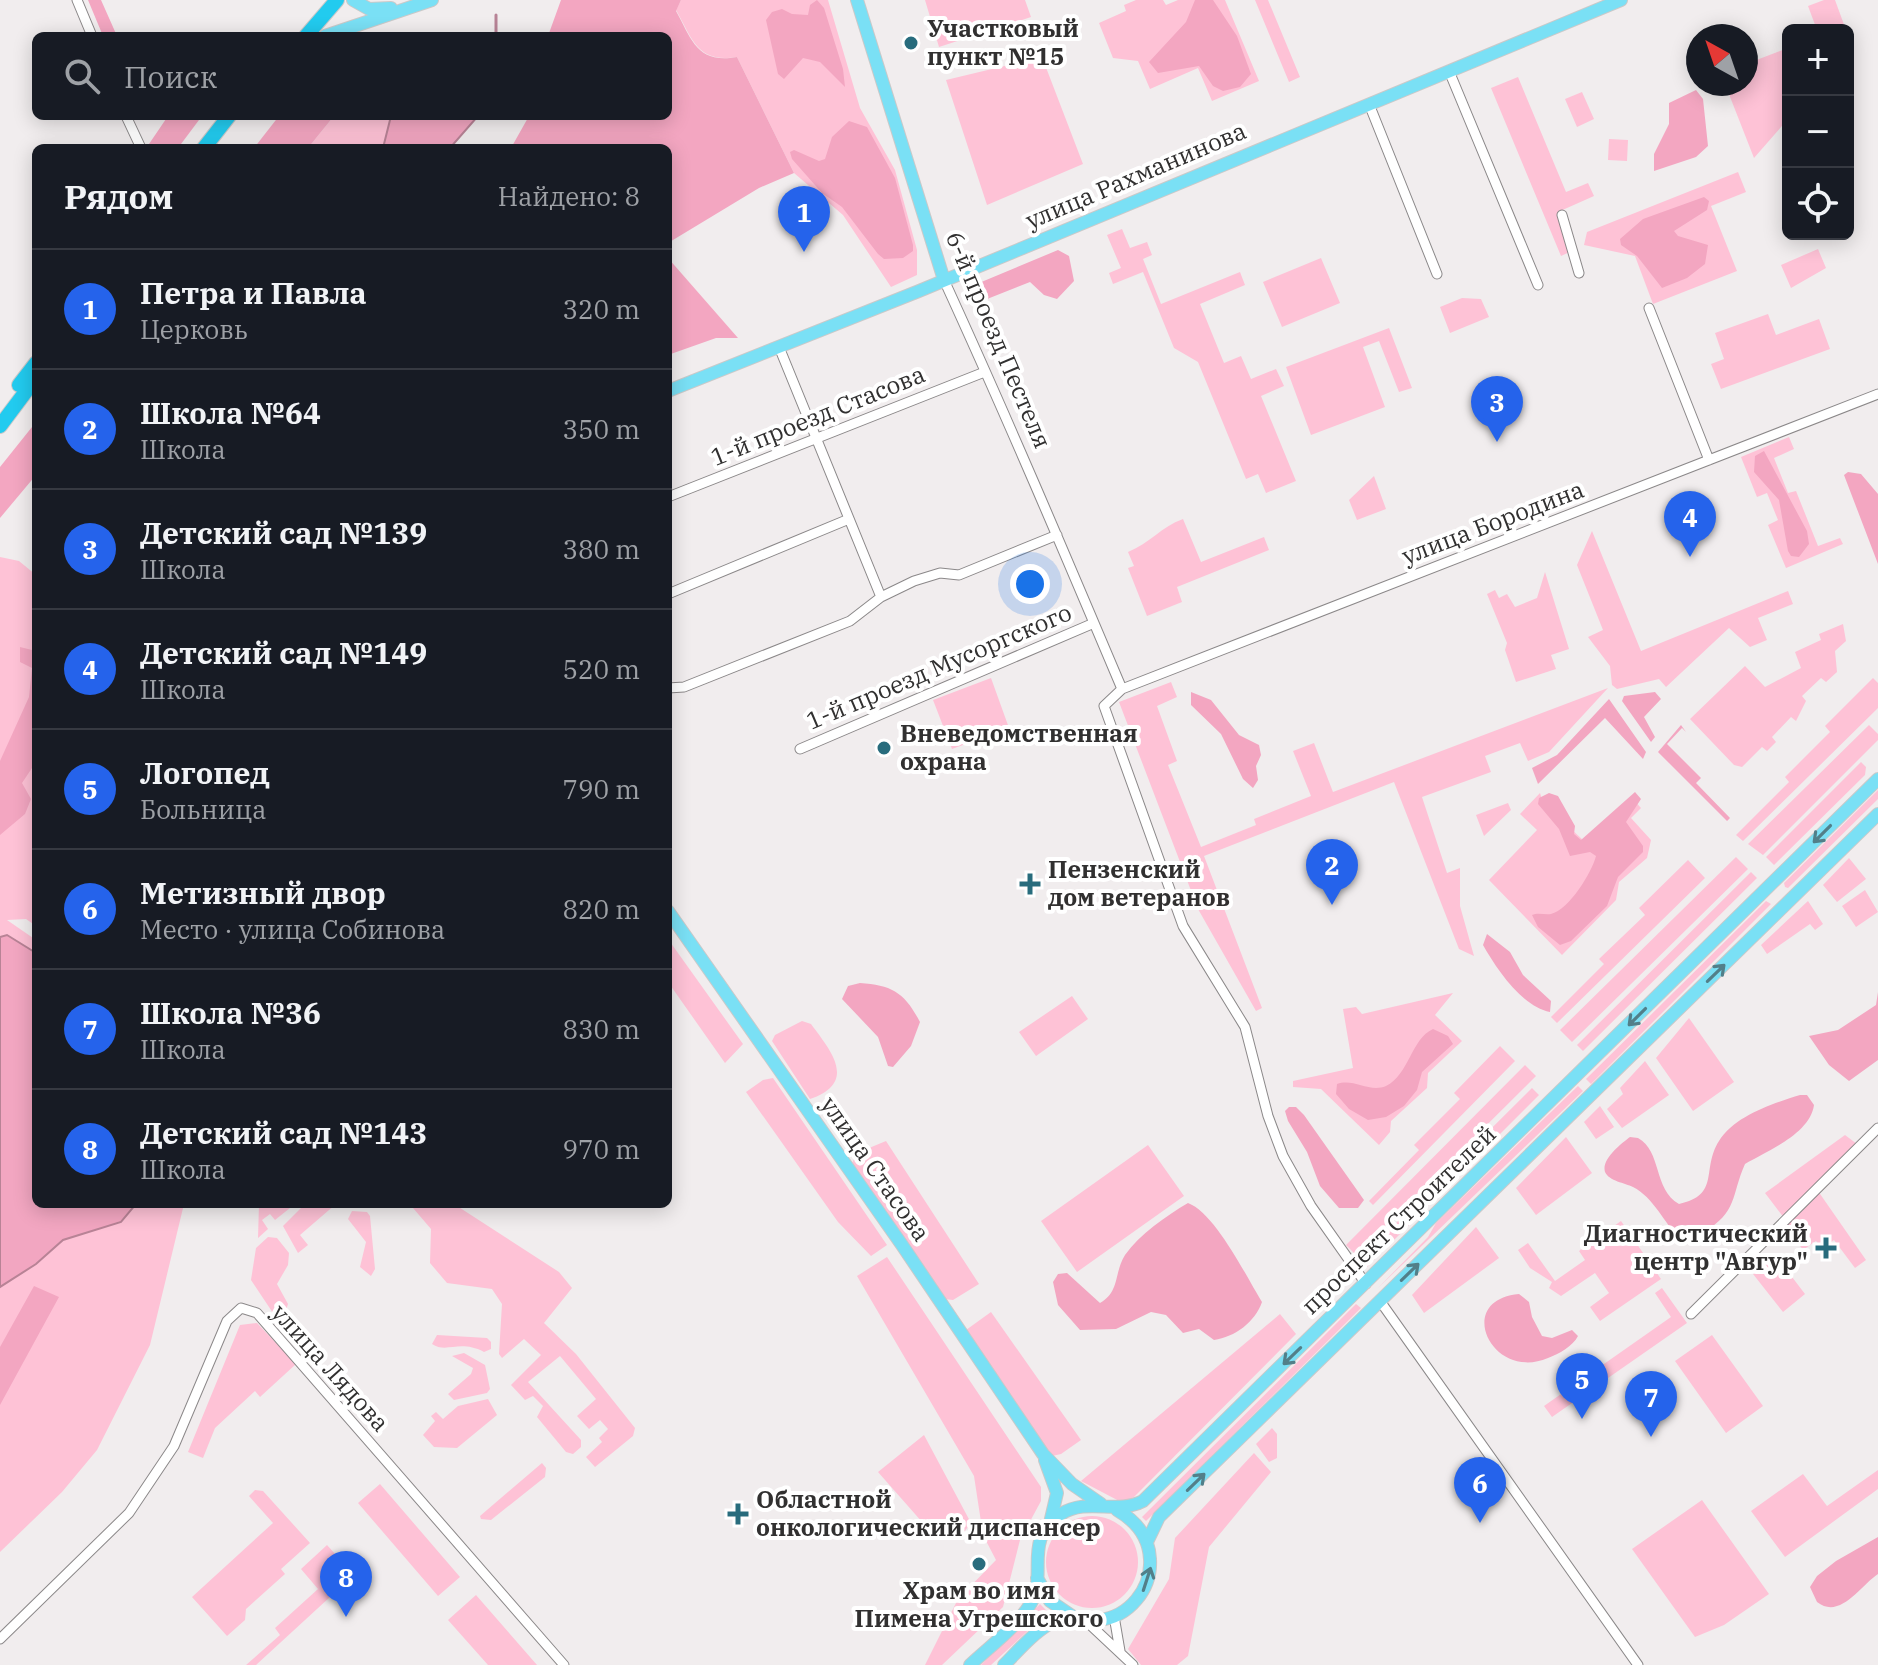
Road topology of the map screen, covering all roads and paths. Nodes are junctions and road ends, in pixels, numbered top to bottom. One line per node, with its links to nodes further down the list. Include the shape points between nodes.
1 (77, 0): 8 (street)
2 (324, 0): 9 (highway)
3 (337, 0): 10 (highway)
4 (353, 0): 7 (main road, via 376,9)
5 (857, 0): 23 (main road, 6-й проезд Пестеля)
6 (1621, 0): 12 (main road, улица Рахманинова)
7 (427, 2): 11 (main road)
8 (90, 32)
9 (297, 32)
10 (309, 32)
11 (337, 32)
12 (1449, 71): 13 (main road, улица Рахманинова); 24 (street)
13 (1369, 104): 22 (street); 23 (main road, улица Рахманинова)
14 (128, 120): 17 (street)
15 (226, 120): 18 (highway)
16 (238, 120): 19 (highway)
17 (139, 144)
18 (207, 144)
19 (219, 144)
20 (1562, 215): 21 (street)
21 (1579, 273)
22 (1437, 274)
23 (944, 280): 26 (main road, улица Рахманинова); 28 (street, 6-й проезд Пестеля)
24 (1538, 285)
25 (1649, 308): 35 (street)
26 (779, 347): 30 (main road, улица Рахманинова); 34 (street)
27 (32, 368): 32 (highway)
28 (982, 373): 34 (street, 1-й проезд Стасова); 38 (street, 6-й проезд Пестеля)
29 (32, 383): 33 (highway)
30 (672, 389)
31 (1878, 394): 35 (street, улица Бородина)
32 (0, 411)
33 (0, 426)
34 (817, 438): 36 (street, 1-й проезд Стасова); 37 (street)
35 (1709, 460): 43 (street, улица Бородина)
36 (672, 495)
37 (849, 519): 39 (street); 40 (street)
38 (1057, 535): 40 (street, via 959,575 925,577); 41 (street, 6-й проезд Пестеля)
39 (672, 592)
40 (881, 597): 42 (street, via 850,621)
41 (1094, 623): 43 (street, 6-й проезд Пестеля); 44 (street, 1-й проезд Мусоргского)
42 (672, 688)
43 (1122, 689): 51 (street, via 1104,706 1183,926 1245,1027 1283,1156)
44 (800, 749)
45 (1878, 779): 47 (main road, проспект Строителей, one-way to 47)
46 (1878, 814): 48 (main road, проспект Строителей)
47 (1771, 884): 48 (main road); 51 (main road, проспект Строителей, one-way to 51)
48 (1788, 903): 52 (main road, проспект Строителей, one-way to 48)
49 (672, 917): 54 (main road, улица Стасова)
50 (1878, 1128): 53 (street)
51 (1366, 1284): 52 (main road); 56 (main road, проспект Строителей, one-way to 56, via 1143,1501)
52 (1380, 1301): 58 (main road, проспект Строителей, one-way to 52, via 1159,1517); 68 (street)
53 (1691, 1314)
54 (1043, 1454): 55 (main road, улица Стасова, via 1072,1484); 57 (main road, улица Стасова, via 1057,1493)
55 (1104, 1506): 56 (main road); 57 (main road, via 1073,1508)
56 (1117, 1510): 58 (main road, via 1135,1522)
57 (1049, 1525): 59 (main road, via 1037,1550)
58 (1147, 1542): 60 (main road, one-way to 58, via 1143,1591 1151,1566)
59 (1037, 1578): 61 (main road, via 1050,1601); 65 (main road, via 1029,1606)
60 (1114, 1616): 61 (main road); 63 (street)
61 (1079, 1618): 63 (street); 66 (main road, via 1040,1630)
62 (0, 1639): 64 (street, улица Лядова, via 129,1513 174,1446 227,1321 241,1308 257,1313)
63 (1120, 1651): 67 (street)
64 (564, 1665)
65 (970, 1665)
66 (1004, 1665)
67 (1133, 1665)
68 (1638, 1665)

